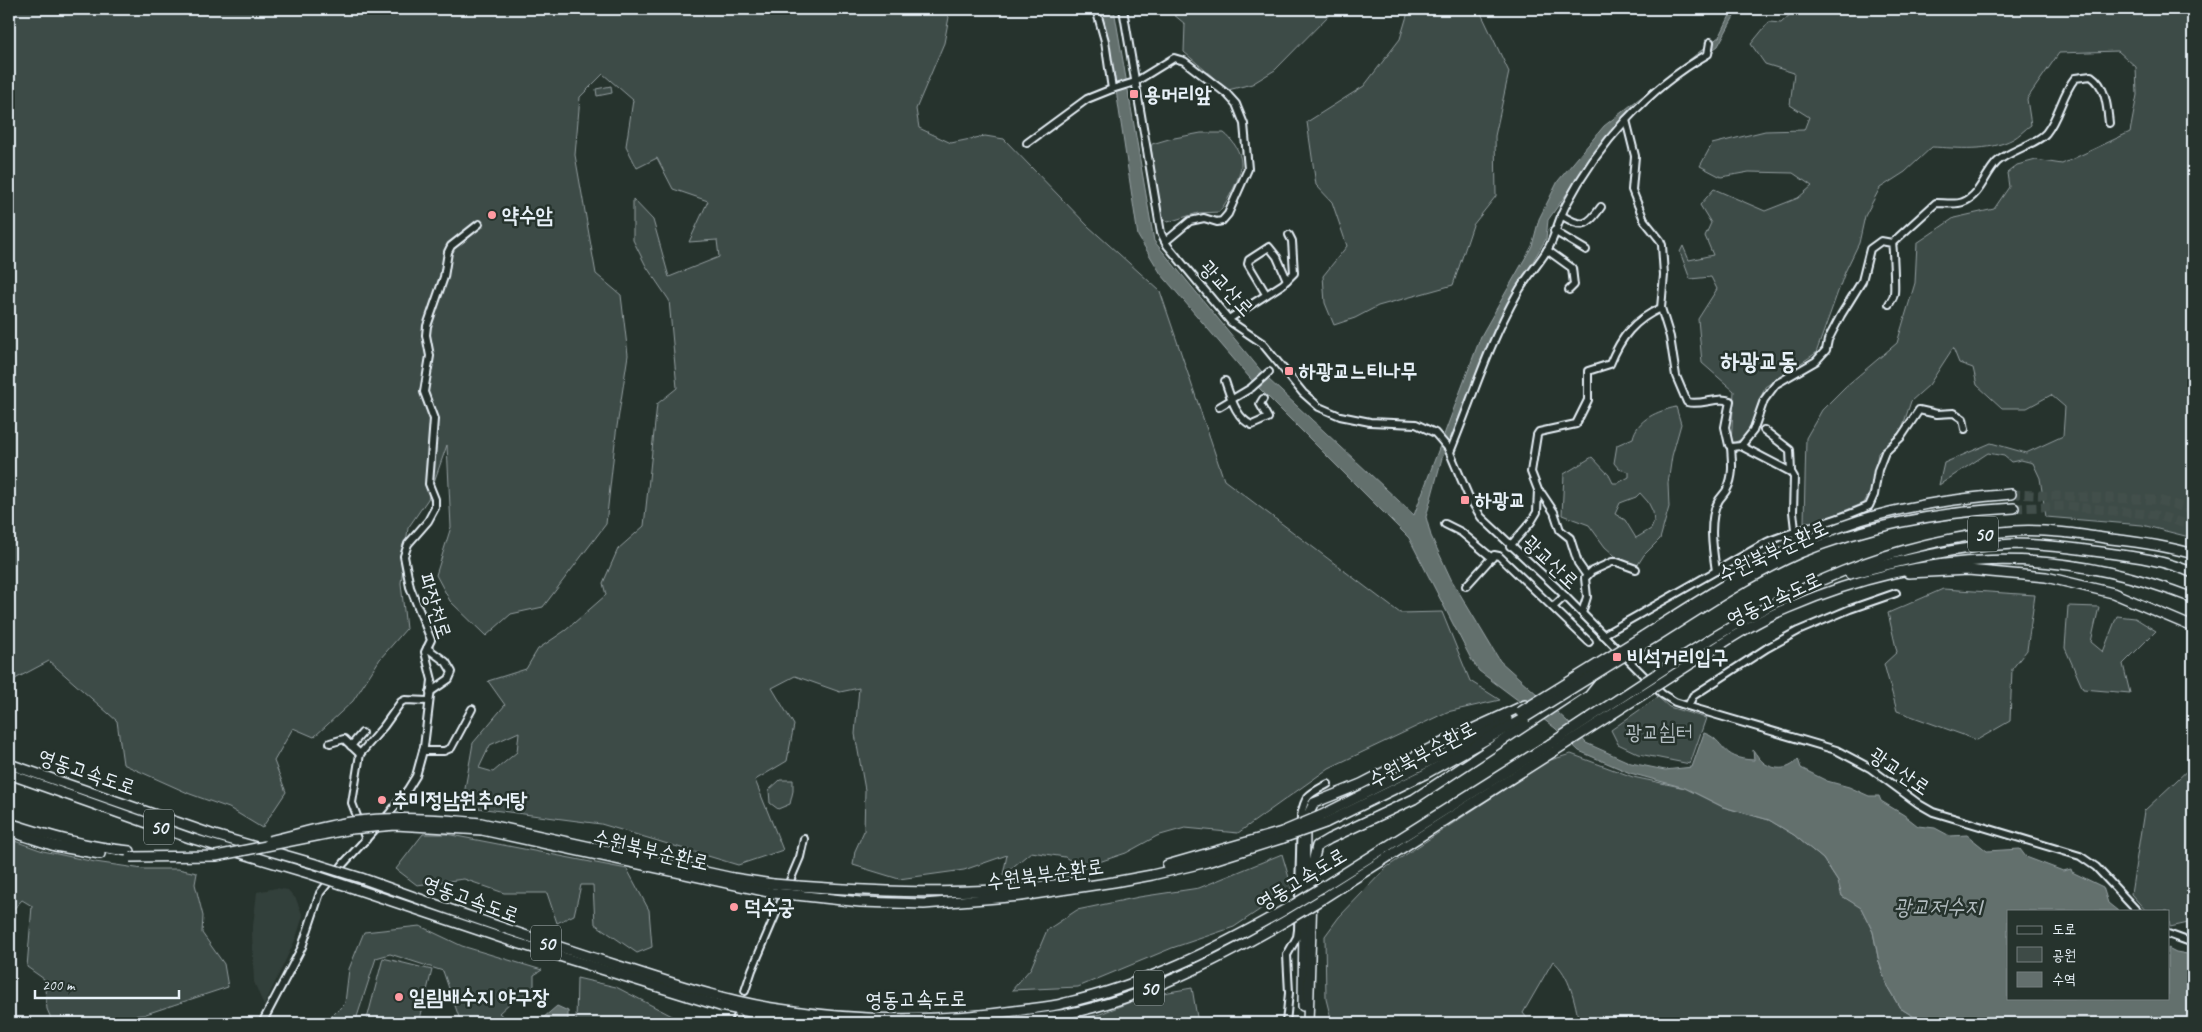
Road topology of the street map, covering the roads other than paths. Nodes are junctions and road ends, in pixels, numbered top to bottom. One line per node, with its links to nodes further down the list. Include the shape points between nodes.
1 (1096, 9): 5 (street)
2 (1123, 9): 4 (street, 광교산로)
3 (1710, 42): 6 (street, via 1708,54 1664,84)
4 (1133, 83): 5 (street); 14 (street, 광교산로, via 1159,225); 14 (street, via 1174,58 1184,60 1232,98 1244,124 1248,169 1228,214 1218,222 1204,218 1190,221)
5 (1113, 88): 8 (street, via 1087,99)
6 (1626, 120): 10 (street, via 1588,168); 22 (street, via 1635,156 1632,190 1644,220 1662,245)
7 (2109, 123): 15 (street, via 2100,82 2091,76 2075,78 2046,134 2004,155 1986,173 1974,195 1962,203 1936,203)
8 (1026, 143)
9 (1601, 207): 10 (street, via 1587,224 1582,225)
10 (1561, 215): 12 (street)
11 (479, 224): 59 (street, 파장천로, via 451,246 427,326 430,356 424,392 434,419 429,484 435,508 408,544 404,556 410,587 431,640)
12 (1554, 231): 16 (street); 17 (street)
13 (1289, 235): 18 (street, via 1295,266)
14 (1165, 242): 23 (street, 광교산로)
15 (1892, 243): 21 (street, via 1895,290); 31 (street, via 1881,241 1870,250 1862,281 1841,315 1826,350 1816,362 1776,384 1764,400 1753,431)
16 (1547, 250): 19 (street, via 1572,268 1574,286); 33 (street, via 1517,293)
17 (1586, 250)
18 (1287, 280): 20 (street); 20 (street, via 1269,247 1248,262)
19 (1569, 290)
20 (1266, 294): 23 (street)
21 (1889, 304)
22 (1661, 308): 32 (street, via 1684,399 1692,404 1730,401 1725,426); 35 (street, via 1633,324 1617,345 1610,364 1588,371 1588,400 1576,424 1536,435 1531,472)
23 (1229, 319): 33 (street, 광교산로, via 1262,343 1303,393 1319,407 1340,416 1370,422 1420,425 1439,437)
24 (1267, 373): 27 (street)
25 (1225, 381): 27 (street)
26 (1264, 399): 27 (street, via 1260,404 1268,418 1252,425 1242,418)
27 (1232, 400): 28 (street)
28 (1219, 407)
29 (1965, 429): 39 (street, via 1963,419 1954,413 1919,410 1901,437 1885,452 1869,506)
30 (1764, 430): 34 (street, via 1790,450)
31 (1741, 446): 32 (street); 34 (street)
32 (1731, 447): 44 (street, via 1733,465 1730,480 1727,491 1717,502 1711,533)
33 (1449, 450): 40 (street, 광교산로, via 1477,511)
34 (1791, 472): 39 (street, via 1795,490)
35 (1538, 492): 40 (street, via 1537,512); 47 (street, via 1554,512 1560,530 1570,538 1580,568)
36 (2012, 494): 57 (highway, 수원북부순환로, via 1943,502 1877,515 1843,526 1797,545 1732,580)
37 (2014, 508): 57 (highway, 수원북부순환로, via 1960,510 1870,529 1836,540 1800,553 1738,584)
38 (1445, 524): 42 (street, via 1461,532)
39 (1795, 534): 44 (street, via 1767,542)
40 (1510, 546): 50 (street, 광교산로)
41 (2193, 554): 52 (highway, 영동고속도로 / 50, via 2061,531 1972,535 1918,545 1848,569)
42 (1492, 558): 48 (street); 53 (street, via 1499,556)
43 (1636, 568): 47 (street, via 1612,562)
44 (1716, 571): 56 (street)
45 (2193, 572): 52 (highway, 영동고속도로 / 50, via 2132,556 2061,547 1973,547 1920,556 1825,581)
46 (1886, 575): 51 (highway, 영동고속도로 / 50, via 1922,566 1982,559 2052,561 2082,565 2160,585); 55 (highway, 영동고속도로 / 50, via 1968,570 2046,578 2113,593); 68 (highway, 영동고속도로 / 50, bridge, via 1851,583 1788,607 1739,633)
47 (1587, 576): 54 (street, via 1587,597)
48 (1466, 586)
49 (1896, 593): 62 (street, via 1822,620 1767,648 1693,696)
50 (1565, 596): 53 (street); 54 (street, 광교산로)
51 (2193, 598)
52 (1782, 599): 68 (highway, 영동고속도로 / 50, bridge, via 1687,654)
53 (1553, 607): 58 (street)
54 (1582, 613): 56 (street, 광교산로)
55 (2193, 627)
56 (1603, 635): 62 (street, 광교산로, via 1662,694)
57 (1645, 639): 64 (highway, 수원북부순환로, bridge, via 1592,676); 64 (highway, 수원북부순환로, bridge, via 1561,688)
58 (1589, 642)
59 (427, 648): 60 (street, via 425,652 432,680); 60 (street, 파장천로, via 446,662 452,672 449,679)
60 (429, 692): 61 (street)
61 (428, 700): 69 (street); 70 (street, via 401,702)
62 (1688, 706): 81 (street, 광교산로, via 1836,750 1870,768 1933,812 2080,856 2096,867)
63 (472, 709): 69 (street, via 451,748)
64 (1524, 715): 75 (highway, 수원북부순환로, bridge, via 1424,774 1283,835 1207,862 1160,873 1020,896 916,904 860,902 773,889); 89 (highway, via 1431,748 1362,784 1314,803 1305,826); 90 (highway, via 1414,798 1317,846 1313,862)
65 (362, 733): 67 (street)
66 (330, 743): 67 (street, via 342,739)
67 (351, 746): 70 (street)
68 (1553, 747): 71 (highway, 영동고속도로 / 50, bridge, via 1288,908 1228,942 1157,974 1064,1004 921,1020 846,1017 723,998 516,934 361,878 211,834); 87 (highway, 영동고속도로 / 50, bridge, via 1322,899 1234,951 1122,998 1066,1014)
69 (423, 751): 76 (street, via 416,776)
70 (360, 754): 79 (street, via 352,803)
71 (9, 764)
72 (9, 774): 86 (highway, 영동고속도로 / 50, bridge, via 190,838 720,1006)
73 (1328, 784): 88 (street, via 1307,796 1303,802 1298,930 1287,955 1289,993)
74 (9, 823): 80 (highway, 수원북부순환로, via 67,842)
75 (481, 826): 76 (highway, 수원북부순환로, bridge); 80 (highway, 수원북부순환로, bridge, via 430,819 351,822 215,851)
76 (377, 827): 79 (street); 80 (highway, 수원북부순환로, bridge, via 351,829 216,856)
77 (9, 831): 80 (highway, 수원북부순환로, via 55,846 92,853)
78 (804, 839): 84 (street, via 800,857)
79 (366, 840): 85 (street, via 320,893 302,947)
80 (130, 854)
81 (2136, 910)
82 (2170, 935): 83 (street)
83 (2193, 942)
84 (745, 991)
85 (262, 1023)
86 (818, 1023)
87 (998, 1023)
88 (1286, 1023)
89 (1303, 1023)
90 (1308, 1023)

